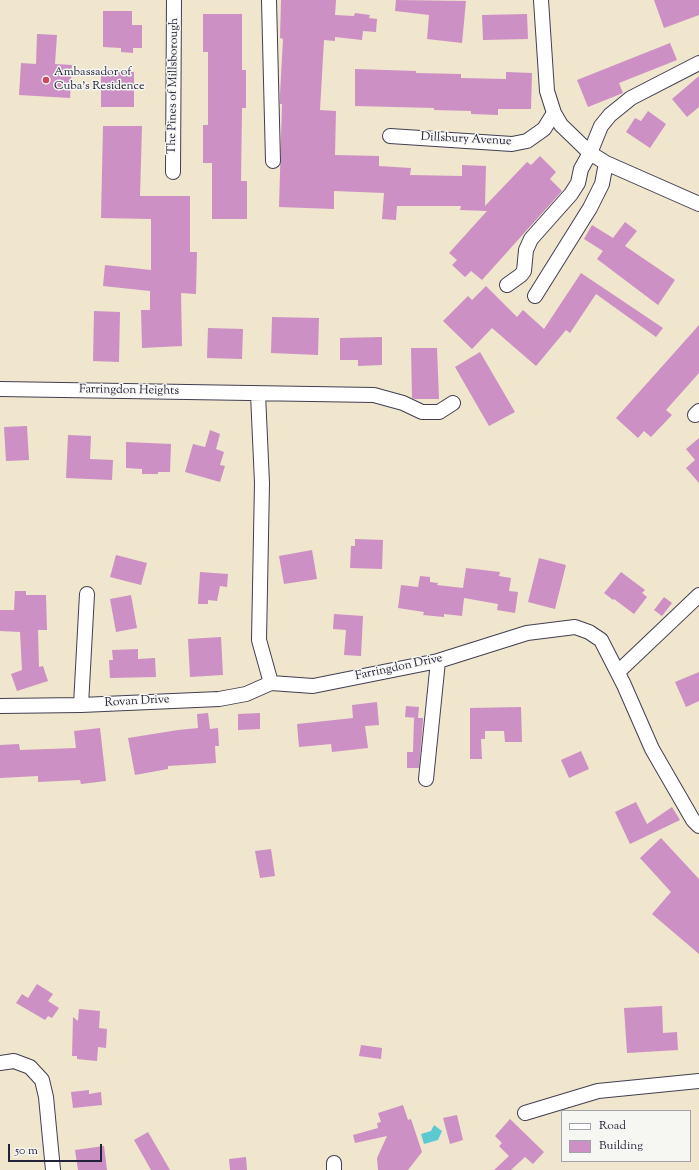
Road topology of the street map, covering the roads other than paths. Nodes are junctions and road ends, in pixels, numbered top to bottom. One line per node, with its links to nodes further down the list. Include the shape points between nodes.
1 (174, 0): 10 (street, The Pines of Millsborough)
2 (270, 0): 8 (street)
3 (541, 0): 5 (street, via 547,91)
4 (699, 62): 7 (street, via 632,98 610,115 601,126)
5 (554, 113): 6 (street, Dillsbury Avenue, via 544,129 527,141 512,144); 7 (street, via 561,126)
6 (390, 136)
7 (590, 153): 9 (street); 12 (street, via 581,169 578,184 531,239 526,250 524,271)
8 (273, 161)
9 (606, 163): 11 (street); 13 (street, via 602,184 590,208)
10 (173, 172)
11 (699, 204)
12 (507, 285)
13 (535, 296)
14 (0, 389): 15 (street, Farringdon Heights)
15 (258, 394): 16 (street, Farringdon Heights, via 374,394 422,412 439,412); 21 (street, via 262,483 259,640)
16 (453, 403)
17 (87, 594): 22 (street)
18 (699, 595): 20 (street)
19 (438, 661): 20 (street, Farringdon Drive, via 527,633 575,627 601,640); 21 (street, Farringdon Drive, via 313,686); 24 (street)
20 (618, 672): 25 (street, Farringdon Drive, via 652,749)
21 (271, 683): 22 (street, Rovan Drive, via 246,694 219,699)
22 (81, 705): 23 (street, Rovan Drive)
23 (0, 706)
24 (426, 779)
25 (699, 826)
26 (0, 1063): 29 (street, via 14,1061 30,1067 42,1080)
27 (699, 1081): 28 (street, via 598,1091)
28 (526, 1113)
29 (53, 1170)

